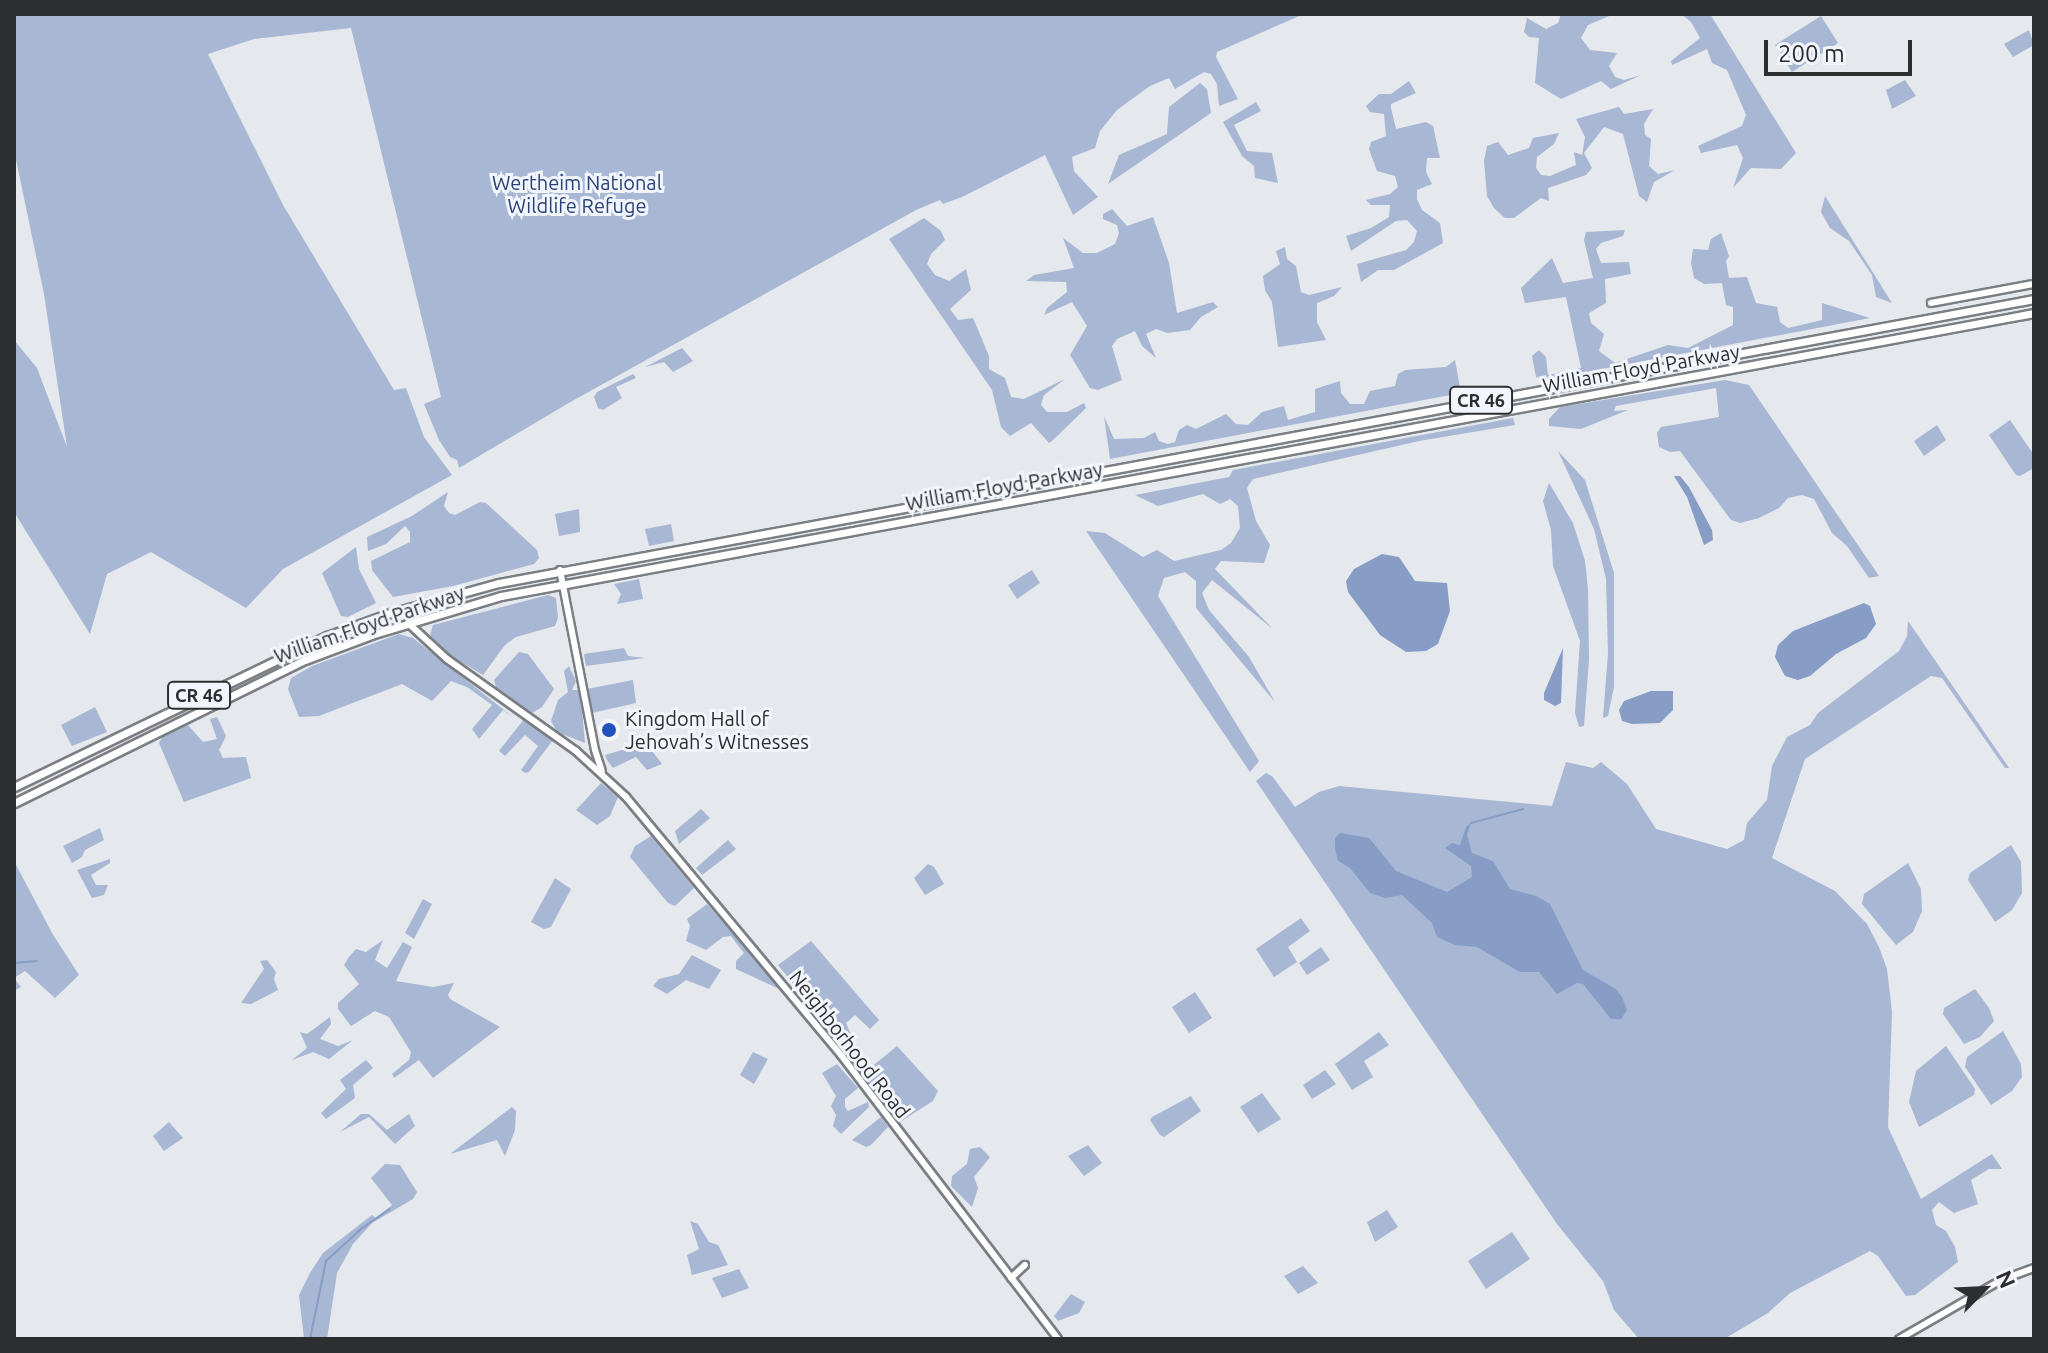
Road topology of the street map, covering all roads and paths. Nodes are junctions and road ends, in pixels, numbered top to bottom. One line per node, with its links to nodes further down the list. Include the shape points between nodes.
1 (2034, 284): 3 (main road)
2 (2034, 299): 5 (highway, William Floyd Parkway / CR 46)
3 (1931, 303)
4 (2034, 313): 6 (highway, William Floyd Parkway / CR 46)
5 (560, 570): 6 (main road); 11 (highway, William Floyd Parkway / CR 46, via 419,605 327,636)
6 (563, 583): 7 (highway, William Floyd Parkway / CR 46); 9 (main road)
7 (408, 623): 8 (main road, via 437,651); 12 (highway, William Floyd Parkway / CR 46, via 274,674)
8 (576, 751): 9 (main road); 10 (main road)
9 (596, 754): 10 (main road)
10 (606, 777): 15 (main road, Neighborhood Road, via 668,844 841,1055)
11 (14, 787)
12 (14, 803)
13 (1025, 1265): 15 (main road)
14 (2034, 1268): 17 (main road, via 2001,1280)
15 (1011, 1278): 16 (main road, Neighborhood Road)
16 (1058, 1339)
17 (1899, 1339)

